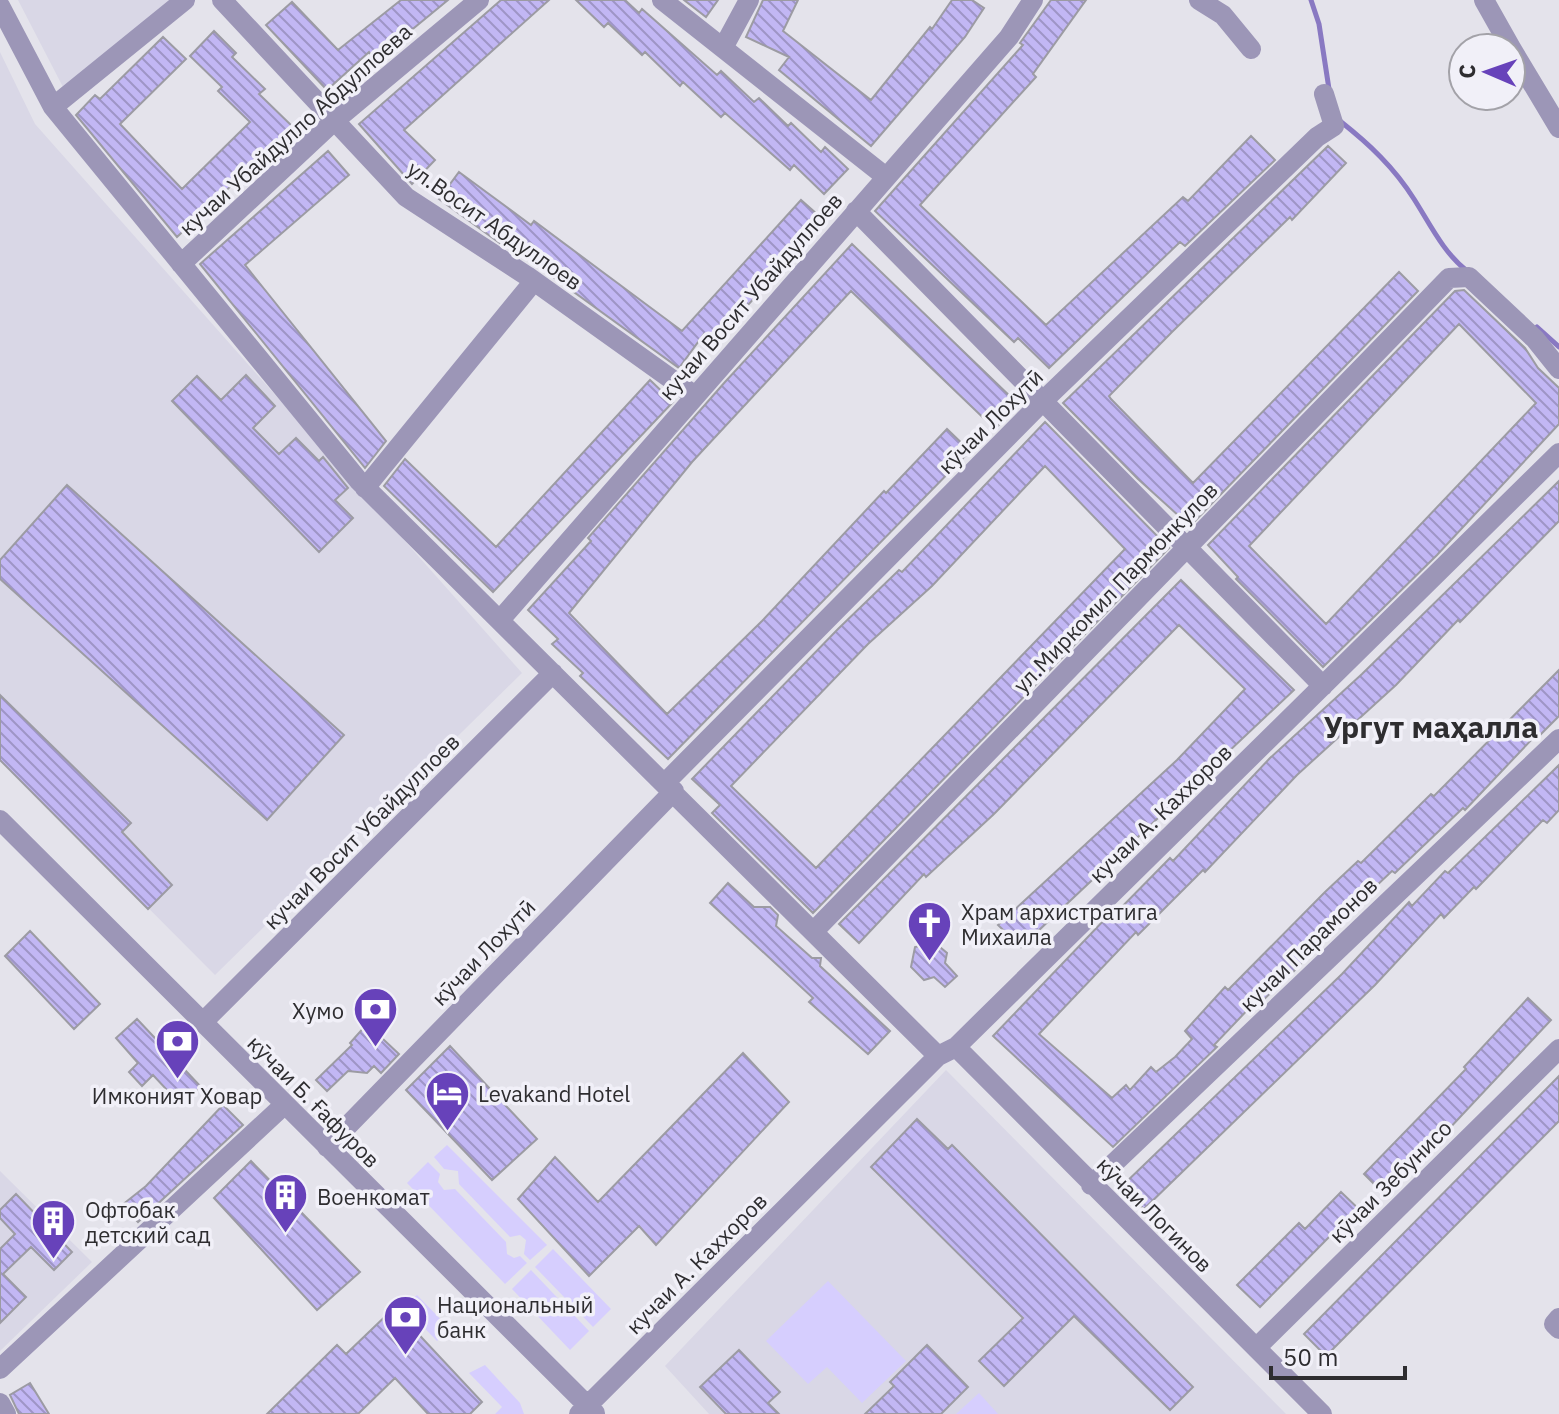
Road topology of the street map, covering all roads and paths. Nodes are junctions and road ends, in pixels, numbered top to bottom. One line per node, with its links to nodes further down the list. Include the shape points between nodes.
1 (185, 0): 15 (street)
2 (222, 0): 16 (street, ул.Восит Абдуллоев)
3 (479, 0): 16 (street, кучаи Убайдулло Абдуллоева)
4 (662, 0): 11 (street)
5 (749, 0): 11 (street)
6 (1033, 0): 18 (street, кучаи Восит Убайдуллоев, via 1009,37)
7 (1199, 0): 12 (street, via 1223,15)
8 (1484, 0): 10 (street)
9 (0, 6): 15 (street)
10 (1502, 32)
11 (723, 48): 18 (street)
12 (1251, 49)
13 (1527, 75): 17 (street)
14 (1324, 94): 24 (street, кӯчаи Лохутӣ, via 1334,126)
15 (53, 107): 20 (street)
16 (333, 122): 20 (street, кучаи Убайдулло Абдуллоева); 21 (street, ул.Восит Абдуллоев, via 406,197)
17 (1559, 128)
18 (886, 177): 19 (street, кучаи Восит Убайдуллоев)
19 (856, 211): 23 (street, кучаи Восит Убайдуллоев); 24 (street)
20 (176, 258): 26 (street, кучаи Убайдулло Абдуллоева)
21 (534, 281): 23 (street, ул.Восит Абдуллоев); 26 (street)
22 (1559, 369): 27 (street, ул.Миркомил Пармонкулов, via 1469,277 1449,278)
23 (695, 396): 28 (street, кучаи Восит Убайдуллоев)
24 (1043, 401): 27 (street); 32 (street, кӯчаи Лохутӣ)
25 (1559, 453): 30 (street, кучаи А. Каххоров)
26 (365, 488): 28 (street, кучаи Убайдулло Абдуллоева)
27 (1188, 547): 30 (street); 34 (street, ул.Миркомил Пармонкулов)
28 (500, 620): 29 (street)
29 (553, 673): 32 (street, кӯчаи Логинов); 35 (street, кучаи Восит Убайдуллоев)
30 (1323, 686): 37 (street, кучаи А. Каххоров)
31 (1559, 739): 40 (street, кучаи Парамонов)
32 (669, 787): 34 (street, кӯчаи Логинов); 39 (street, кӯчаи Лохутӣ)
33 (0, 820): 35 (street, кӯчаи Б. Ғафуров)
34 (815, 930): 37 (street, кӯчаи Логинов)
35 (202, 1023): 38 (street, кӯчаи Б. Ғафуров)
36 (1559, 1049): 43 (street, кӯчаи Зебунисо)
37 (947, 1051): 40 (street, кӯчаи Логинов); 46 (street, кучаи А. Каххоров)
38 (284, 1105): 39 (street, кӯчаи Б. Ғафуров); 44 (street)
39 (327, 1147): 46 (street, кӯчаи Б. Ғафуров)
40 (1091, 1185): 43 (street, кӯчаи Логинов)
41 (1559, 1318): 42 (street, via 1554,1324)
42 (1559, 1329)
43 (1256, 1348): 48 (street, кӯчаи Логинов)
44 (1, 1365)
45 (0, 1403): 47 (street)
46 (587, 1411)
47 (6, 1414)
48 (1322, 1414)

